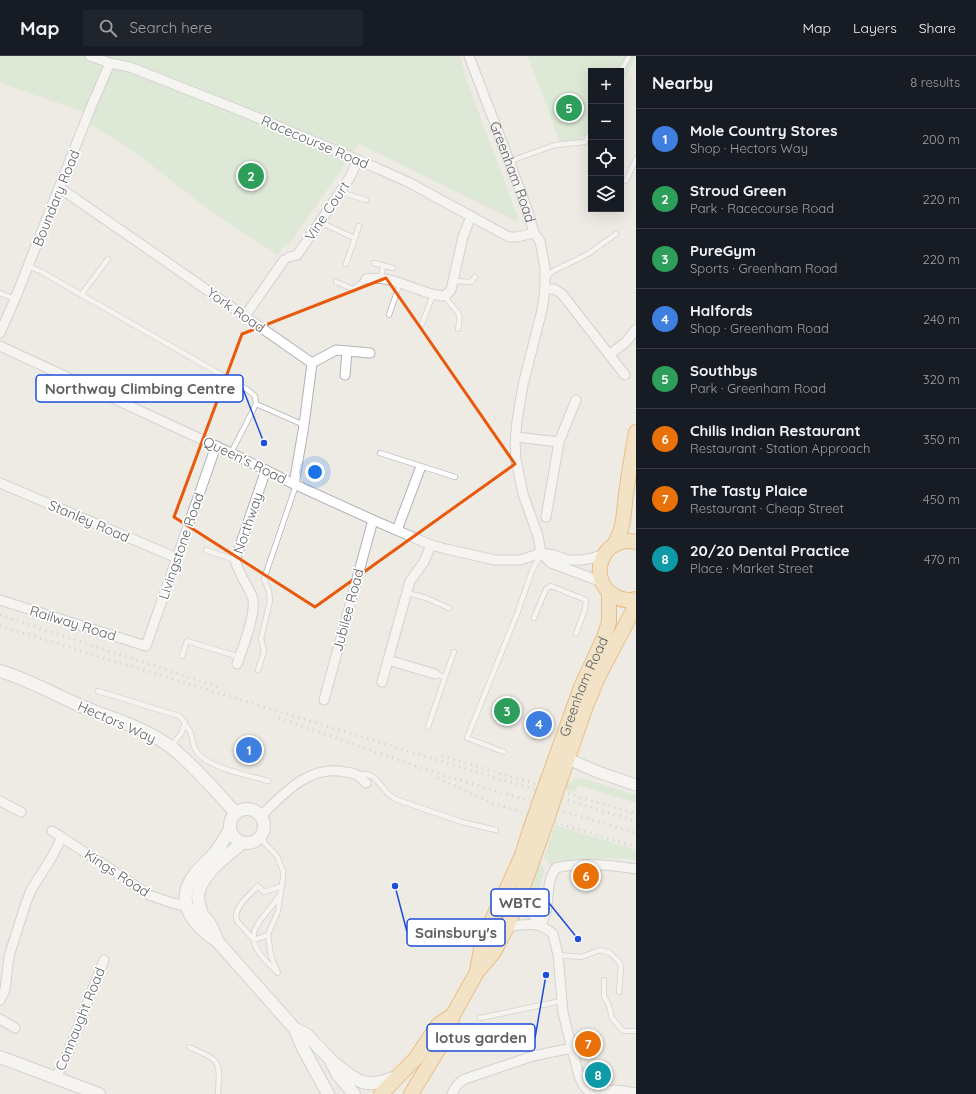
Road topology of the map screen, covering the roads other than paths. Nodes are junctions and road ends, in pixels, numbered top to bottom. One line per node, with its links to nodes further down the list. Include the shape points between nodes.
1 (90, 56): 4 (street, Racecourse Road)
2 (470, 56): 9 (street, Greenham Road)
3 (629, 56): 5 (lane)
4 (110, 63): 8 (street, Racecourse Road, via 137,70); 11 (street, Boundary Road)
5 (623, 68)
6 (588, 137): 9 (lane, via 585,142 555,145)
7 (636, 159): 10 (lane)
8 (358, 160): 12 (street, Vine Court); 14 (street, Racecourse Road, via 410,183)
9 (510, 163): 17 (street, Greenham Road)
10 (626, 181)
11 (60, 188): 23 (street, Boundary Road); 40 (street, York Road)
12 (340, 192): 13 (lane); 15 (street, Vine Court)
13 (366, 200)
14 (471, 216): 17 (street, Racecourse Road, via 508,237); 30 (street, via 463,237)
15 (320, 222): 19 (lane); 40 (street, Vine Court, via 297,255 287,258)
16 (359, 226): 19 (lane)
17 (534, 233): 28 (street, Greenham Road, via 540,241)
18 (616, 234): 28 (lane, via 588,254 553,271)
19 (354, 238): 22 (lane)
20 (108, 259): 35 (lane)
21 (374, 263): 24 (lane)
22 (346, 264)
23 (28, 266): 35 (lane); 38 (street, Boundary Road)
24 (383, 266): 25 (lane); 27 (lane)
25 (392, 268)
26 (475, 277): 30 (lane, via 471,282)
27 (380, 278): 29 (street); 32 (street)
28 (545, 278): 33 (street, Greenham Road)
29 (366, 279): 31 (lane, via 353,289)
30 (454, 281): 37 (street, via 451,290)
31 (336, 282)
32 (400, 283): 36 (street); 39 (lane)
33 (545, 289): 48 (street, via 554,289 562,294); 56 (street, Greenham Road, via 539,325 519,404)
34 (0, 293): 38 (lane)
35 (81, 295): 53 (lane, via 248,390 255,396)
36 (432, 295): 37 (street); 41 (lane)
37 (444, 296): 42 (lane, via 461,318)
38 (15, 299): 44 (street, Boundary Road)
39 (389, 315)
40 (245, 316): 49 (street, York Road)
41 (422, 324)
42 (458, 329)
43 (636, 329): 48 (street, via 626,342)
44 (0, 333)
45 (0, 346): 58 (street, Queen's Road)
46 (347, 351): 47 (street); 49 (street, via 336,350); 50 (street)
47 (370, 353)
48 (610, 354): 51 (street)
49 (312, 363): 54 (street)
50 (345, 375)
51 (625, 375)
52 (576, 400): 57 (street)
53 (256, 404): 54 (lane); 59 (lane)
54 (304, 425): 65 (street)
55 (636, 432): 71 (highway, Greenham Road, via 624,522 620,534)
56 (516, 437): 57 (street); 73 (street, Greenham Road, via 518,476)
57 (558, 442): 66 (street)
58 (216, 446): 59 (street, Queen's Road); 74 (street, Livingstone Road)
59 (231, 453): 62 (street, Queen's Road)
60 (380, 453): 61 (lane)
61 (421, 467): 63 (lane); 68 (street)
62 (266, 470): 65 (street, Queen's Road); 75 (street, Northway)
63 (455, 477)
64 (0, 483): 74 (street, Stanley Road)
65 (295, 484): 67 (street, Queen's Road); 89 (lane, via 264,579 270,601 261,639 264,651)
66 (546, 517)
67 (373, 520): 68 (street, Queen's Road); 95 (street, Jubilee Road)
68 (397, 530): 70 (street, Queen's Road)
69 (636, 542): 71 (highway, via 627,541)
70 (432, 545): 73 (street, Queen's Road, via 495,560 520,560); 77 (street, via 424,562 410,581)
71 (609, 549): 73 (street, via 593,558 575,561); 76 (highway, Greenham Road, via 599,571)
72 (206, 550): 75 (lane)
73 (541, 553): 76 (street, via 551,563); 99 (lane, via 467,738)
74 (177, 558): 84 (street, Livingstone Road)
75 (235, 560): 88 (street, Northway, via 253,598 254,611)
76 (606, 588): 78 (highway, via 624,600); 102 (highway, Greenham Road, via 609,622 581,687)
77 (407, 593): 81 (lane); 87 (street)
78 (636, 599)
79 (0, 600): 84 (street, Railway Road)
80 (636, 605): 100 (highway, Greenham Road, via 599,675)
81 (449, 608)
82 (534, 618): 83 (lane, via 546,589 551,586 586,600)
83 (576, 634)
84 (146, 646)
85 (454, 652): 92 (lane)
86 (182, 656): 88 (lane, via 187,641)
87 (388, 660): 91 (street); 93 (street)
88 (238, 661)
89 (258, 670)
90 (0, 671): 98 (main road, Hectors Way, via 143,730)
91 (435, 674): 92 (lane)
92 (446, 677): 97 (lane)
93 (382, 682)
94 (98, 692): 96 (lane, via 179,716)
95 (324, 700)
96 (185, 725): 98 (lane); 103 (lane, via 191,732 193,746 207,762)
97 (428, 727)
98 (170, 747): 108 (main road, Hectors Way, via 192,765)
99 (504, 752)
100 (568, 759): 102 (highway, Greenham Road); 105 (street)
101 (356, 774): 104 (street); 109 (street, via 324,771 307,776); 111 (lane, via 372,775 389,796 395,799 462,822)
102 (554, 780): 113 (highway, bridge)
103 (268, 781)
104 (366, 783)
105 (636, 785)
106 (0, 801): 107 (street)
107 (21, 812)
108 (236, 813): 109 (main road, via 247,809); 110 (main road, via 231,820)
109 (261, 816): 115 (main road, via 265,829)
110 (230, 829): 116 (main road, via 235,839); 120 (main road, via 189,884)
111 (496, 830)
112 (52, 831): 114 (street, Kings Road)
113 (536, 832): 121 (highway); 128 (highway, via 522,855)
114 (62, 837): 120 (street, Kings Road, via 145,893); 131 (street, via 28,896)
115 (260, 838): 116 (main road, via 252,843); 118 (lane, via 274,851 279,860)
116 (242, 843): 122 (main road, via 219,863 203,883 198,900)
117 (636, 869): 123 (street, via 582,865 556,868 548,888 547,905)
118 (282, 886): 119 (lane); 126 (lane, via 264,892 258,886 237,909 237,921)
119 (280, 895): 125 (lane, via 278,911); 126 (lane, via 257,924)
120 (182, 905): 122 (main road, Kings Road); 127 (main road, Kings Road, via 198,926)
121 (516, 907): 123 (street, via 530,911); 124 (highway); 128 (highway, via 508,908 504,912 490,938)
122 (202, 914): 127 (main road, Kings Road, via 214,931)
123 (541, 925): 124 (street); 129 (street, via 553,934)
124 (507, 926): 132 (highway, via 494,952)
125 (268, 935): 126 (lane); 126 (lane, via 271,956 278,973 262,958)
126 (254, 940)
127 (217, 941): 141 (main road, Kings Road)
128 (481, 948): 132 (highway)
129 (558, 954): 134 (lane, via 581,956 600,950 610,953 621,967); 136 (street)
130 (104, 960): 148 (street, Connaught Road)
131 (4, 967): 135 (street, via 5,990)
132 (477, 972): 137 (highway)
133 (604, 980): 142 (lane, via 604,996 612,1018 623,1030)
134 (618, 992)
135 (0, 1000)
136 (561, 1001): 138 (lane); 144 (street)
137 (453, 1015): 147 (highway, via 438,1025 423,1049); 155 (highway, via 449,1032)
138 (480, 1018)
139 (0, 1019): 140 (street)
140 (15, 1028)
141 (294, 1029): 146 (main road, Kings Road, via 306,1034); 152 (main road, Kings Road)
142 (636, 1032)
143 (189, 1047): 151 (lane, via 217,1063)
144 (572, 1048): 156 (street, via 533,1056 465,1079 456,1085); 157 (street, via 579,1076)
145 (0, 1057): 148 (main road)
146 (330, 1059): 147 (main road, via 353,1078 362,1082 382,1083); 153 (main road, Kings Road, via 338,1075)
147 (400, 1076): 154 (highway)
148 (56, 1078): 150 (main road)
149 (636, 1093): 158 (street, via 612,1090)
150 (99, 1094)
151 (218, 1094)
152 (328, 1094)
153 (354, 1094)
154 (381, 1094)
155 (411, 1094)
156 (452, 1094)
157 (591, 1094)
158 (598, 1094)

